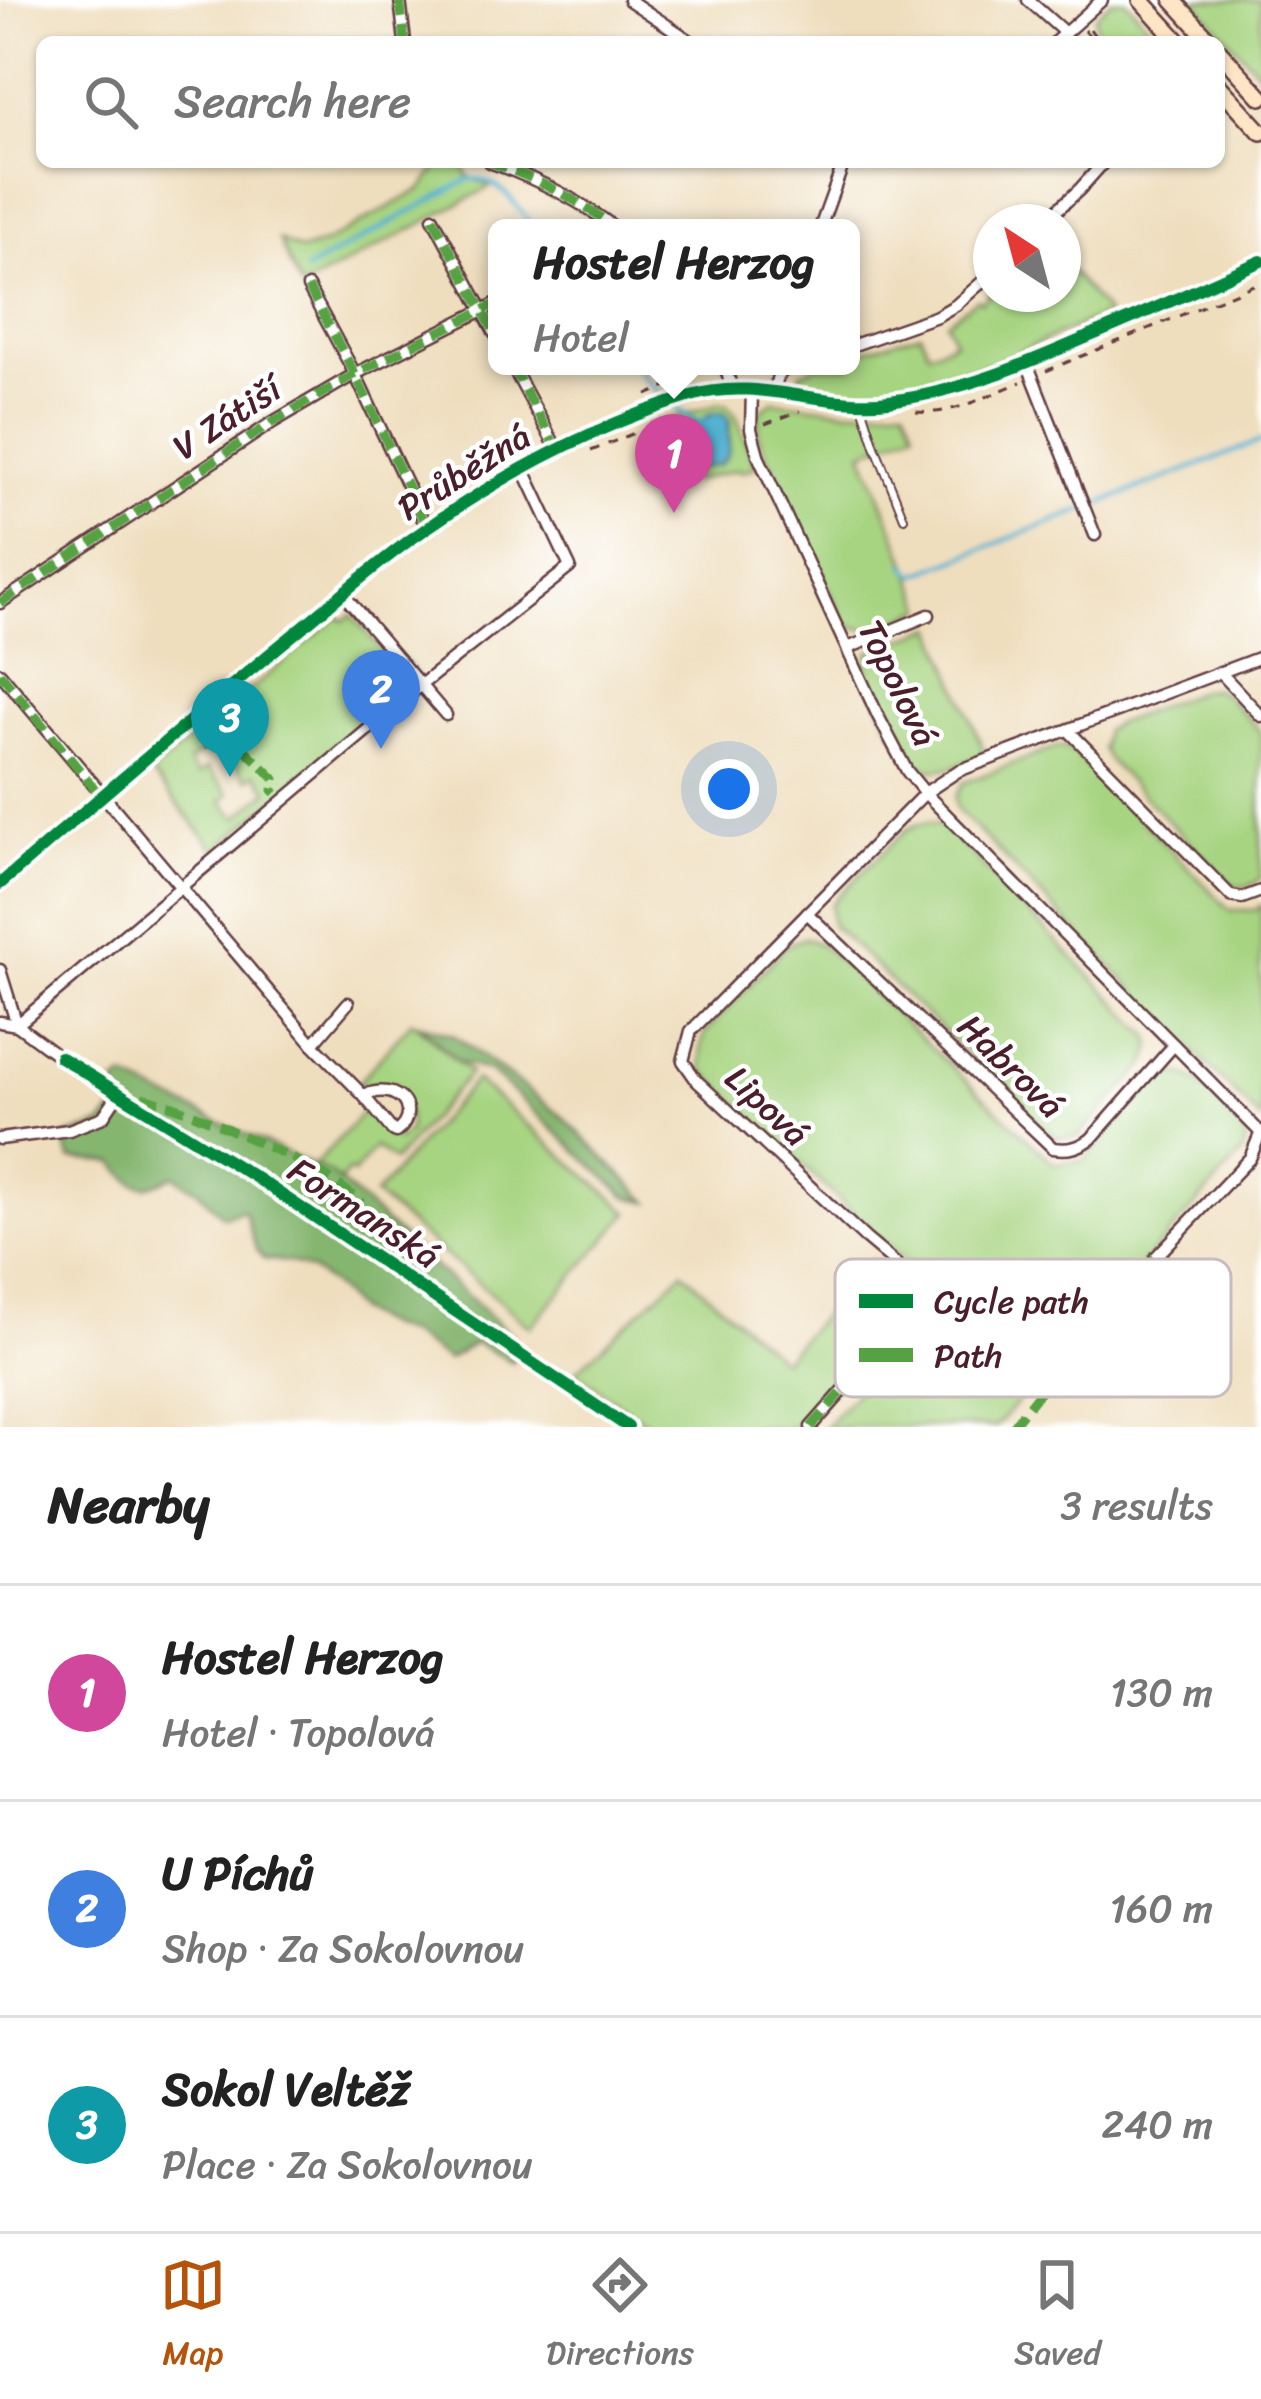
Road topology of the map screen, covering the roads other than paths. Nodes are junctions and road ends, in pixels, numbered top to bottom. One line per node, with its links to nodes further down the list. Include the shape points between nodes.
1 (400, 0): 7 (street)
2 (629, 0): 8 (street)
3 (1028, 0): 9 (street)
4 (1102, 0): 10 (street)
5 (1141, 0): 11 (main road)
6 (1173, 0): 12 (main road)
7 (404, 36)
8 (683, 36)
9 (1059, 36)
10 (1061, 36)
11 (1174, 36)
12 (1206, 36)
13 (1225, 58): 15 (main road)
14 (1225, 93): 16 (main road)
15 (1261, 97)
16 (1261, 132)
17 (506, 168): 22 (street)
18 (842, 168): 23 (street)
19 (1099, 168): 20 (street)
20 (1064, 204)
21 (433, 218): 28 (street)
22 (604, 219)
23 (823, 219)
24 (1261, 260): 31 (street, Průběžná)
25 (308, 287): 32 (street)
26 (973, 290): 30 (street, via 937,316)
27 (488, 308): 28 (street, V Zátiší)
28 (483, 310): 29 (street); 32 (street, V Zátiší)
29 (488, 320)
30 (860, 343)
31 (1027, 363): 39 (street, Průběžná, via 956,388); 44 (street)
32 (355, 374): 43 (street); 46 (street, V Zátiší)
33 (517, 375): 40 (street)
34 (728, 375): 36 (street)
35 (779, 375): 38 (street)
36 (732, 389): 37 (street, Průběžná); 40 (street, Průběžná, via 669,403)
37 (752, 390): 38 (street, Průběžná); 48 (street, Topolová, via 759,458)
38 (773, 393): 39 (street, Průběžná)
39 (862, 403): 42 (lane)
40 (557, 449): 41 (street, Průběžná)
41 (523, 467): 43 (street, Průběžná); 52 (street, via 570,567)
42 (904, 518)
43 (427, 528): 45 (street, Průběžná)
44 (1095, 535)
45 (343, 594): 52 (street); 57 (street, Průběžná)
46 (0, 603)
47 (928, 615): 48 (street)
48 (848, 648): 56 (street, Topolová)
49 (1261, 657): 50 (street, Topolová)
50 (1220, 672): 54 (street); 55 (street, Topolová)
51 (0, 673): 57 (street)
52 (422, 685): 53 (street); 59 (street)
53 (446, 715)
54 (1261, 716)
55 (1069, 730): 56 (street, Topolová, via 958,771); 60 (street, via 1231,896)
56 (925, 794): 61 (street, Lipová); 67 (street)
57 (101, 796): 58 (street, Průběžná); 59 (street)
58 (0, 884)
59 (181, 888): 65 (street); 66 (street)
60 (1261, 891)
61 (807, 914): 67 (street, Habrová, via 1053,1148 1091,1138); 73 (street, Lipová, via 691,1031 683,1061)
62 (0, 970): 65 (street)
63 (348, 1003): 66 (street)
64 (0, 1022): 65 (street)
65 (17, 1025): 68 (street, Formanská)
66 (313, 1044): 69 (street)
67 (1174, 1045): 70 (street)
68 (119, 1093): 71 (street, via 104,1118); 75 (street, Formanská)
69 (363, 1095): 69 (street, via 392,1130 405,1125 404,1101 391,1092)
70 (1260, 1132): 72 (street, via 1250,1158)
71 (0, 1139)
72 (1155, 1258)
73 (890, 1259)
74 (837, 1397): 76 (street)
75 (628, 1427)
76 (811, 1427)

